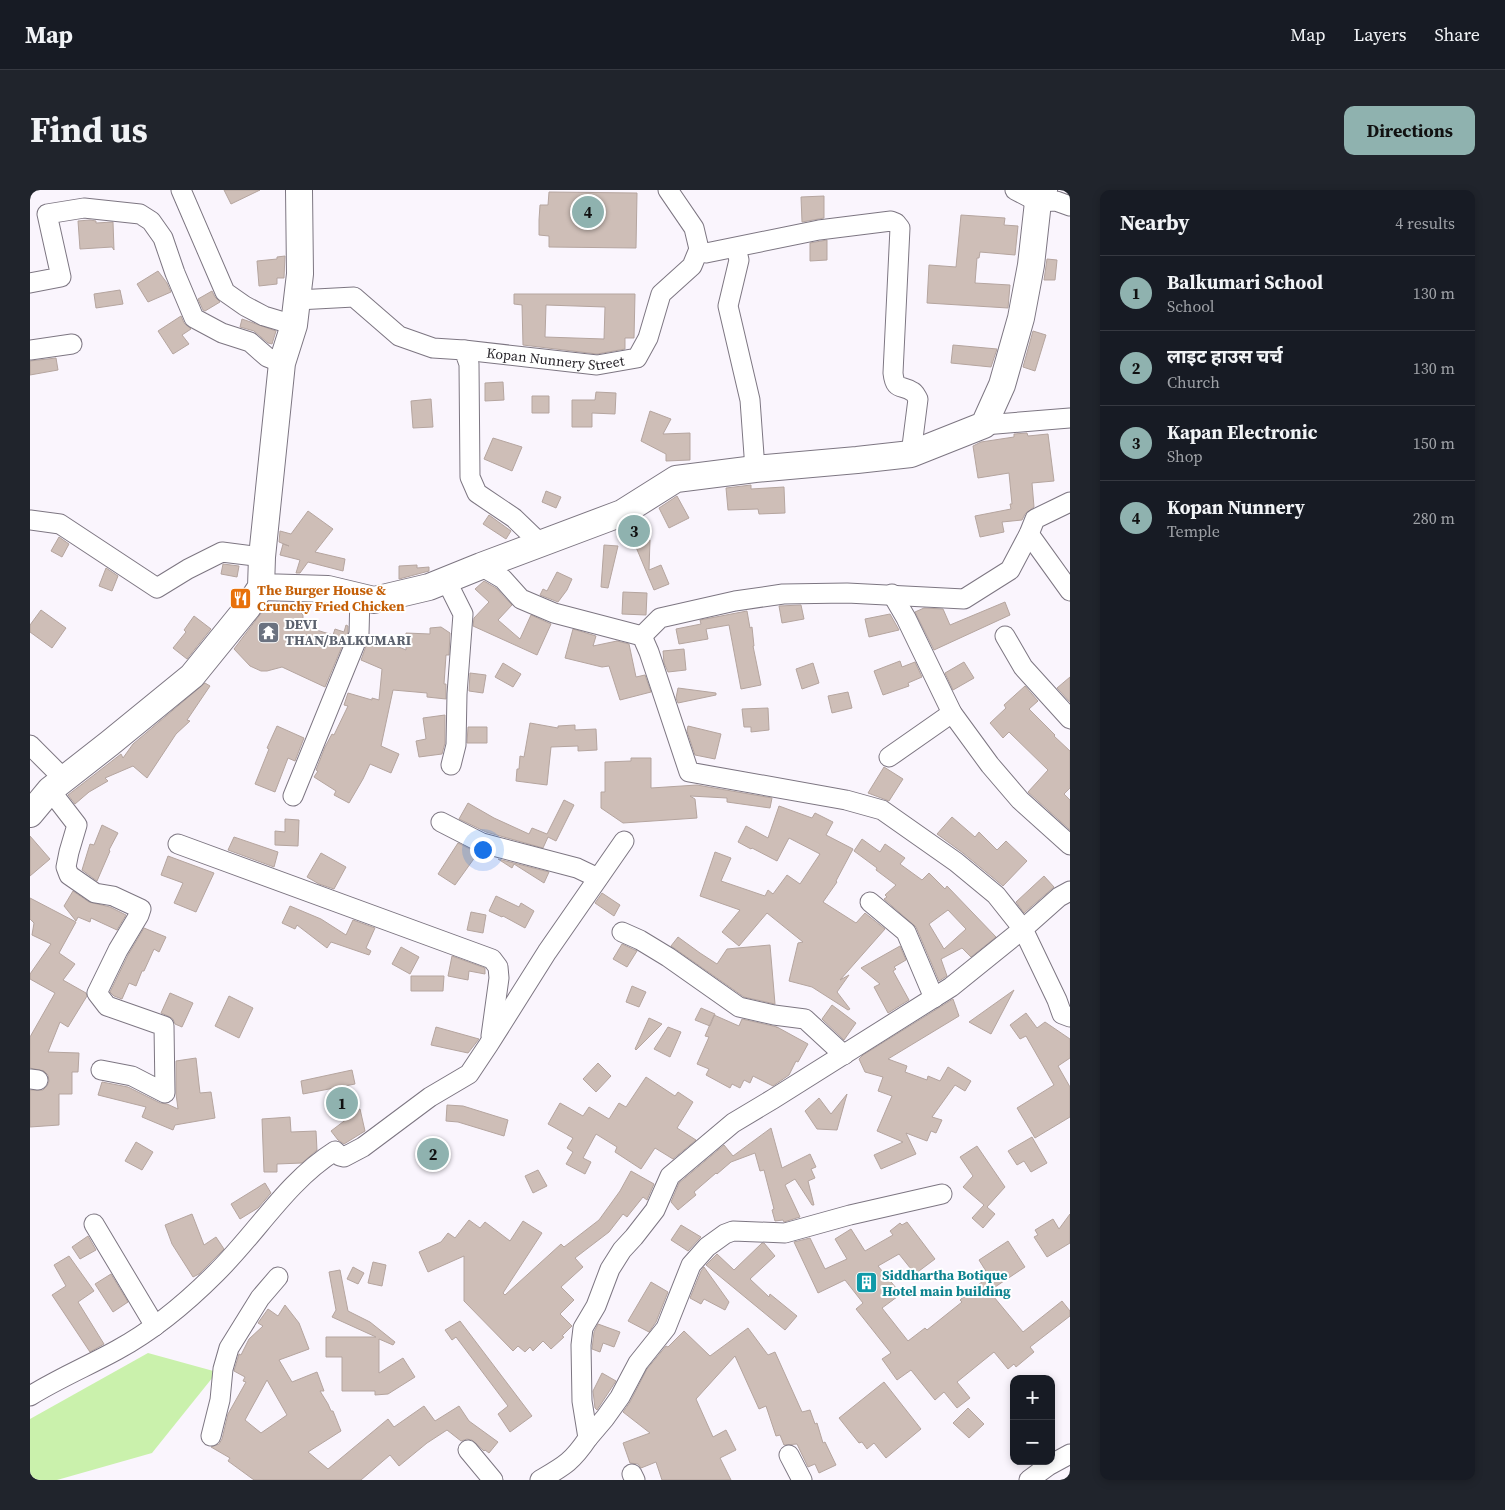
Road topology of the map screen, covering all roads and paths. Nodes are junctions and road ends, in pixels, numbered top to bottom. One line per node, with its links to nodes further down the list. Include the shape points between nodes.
1 (180, 190): 10 (street, via 225,292 264,316)
2 (298, 190): 10 (main road, via 300,274)
3 (668, 190): 8 (street, via 694,228)
4 (1015, 190): 5 (street)
5 (1041, 196): 6 (street); 16 (main road, via 1021,318 1002,385)
6 (1070, 206)
7 (736, 248): 8 (street, via 706,253); 17 (street, via 819,230 896,223 900,228 893,373 897,386 913,392 918,399); 18 (street, via 738,260 728,306 750,400)
8 (701, 250): 13 (street, Kopan Nunnery Street, via 692,266 660,294 648,338 637,358 597,365)
9 (30, 283): 14 (street, via 61,277 46,214 84,208 140,214 151,221 164,238 194,318 222,333 250,342)
10 (296, 312): 13 (street, via 354,297 399,336 433,348); 14 (main road)
11 (72, 344): 12 (street)
12 (30, 350)
13 (464, 350): 22 (street, via 469,364 470,477 477,493 514,518)
14 (282, 363): 23 (main road)
15 (1070, 418): 16 (street)
16 (984, 425): 17 (main road)
17 (911, 454): 18 (main road)
18 (755, 469): 22 (main road, via 676,479 622,513)
19 (1070, 502): 21 (street, via 1035,519)
20 (30, 520): 23 (street, via 60,524 157,588 222,552)
21 (1029, 534): 27 (street); 28 (street, via 1010,570 964,598)
22 (541, 544): 24 (main road)
23 (262, 557): 26 (main road)
24 (481, 566): 25 (main road); 30 (street, via 504,579 521,599 554,613)
25 (446, 580): 29 (main road, via 374,600); 36 (street, via 463,614 456,745)
26 (261, 587): 29 (main road, via 328,589); 37 (main road, via 192,676)
27 (1070, 591)
28 (892, 594): 30 (street, via 783,594 735,601 660,618); 32 (street)
29 (360, 596): 38 (street, via 359,634)
30 (642, 636): 47 (street, via 689,772 846,800 882,810 956,862 996,895)
31 (1005, 636): 33 (street, via 1023,667)
32 (952, 713): 35 (street); 43 (street, via 1020,800)
33 (1070, 719)
34 (30, 744): 37 (street)
35 (889, 758)
36 (451, 765)
37 (57, 784): 39 (main road); 53 (street, via 77,825 66,867 69,875 96,893 113,896 141,909 97,993 107,1006 164,1026 165,1093 132,1076)
38 (293, 796)
39 (30, 814)
40 (441, 822): 44 (street, via 482,843 577,868)
41 (624, 841): 44 (street)
42 (178, 844): 51 (street, via 492,959 498,967 499,978)
43 (1070, 845)
44 (598, 878): 51 (street)
45 (1070, 891): 47 (street, via 1059,896)
46 (870, 902): 49 (street, via 906,932)
47 (1023, 929): 49 (street); 50 (street, via 1062,1014)
48 (622, 932): 52 (street, via 668,957 739,1007 805,1019)
49 (934, 998): 52 (street)
50 (1070, 1017)
51 (489, 1044): 57 (street, via 469,1074 430,1097 363,1148 344,1157 335,1151 322,1159 300,1178 217,1273)
52 (844, 1055): 60 (street, via 733,1123 670,1176 655,1210 610,1269 596,1306 583,1328 580,1345 582,1401)
53 (101, 1070)
54 (942, 1194): 60 (street, via 785,1233 733,1231 707,1246 691,1265 666,1328 638,1363 620,1397)
55 (94, 1224): 57 (street)
56 (278, 1277): 59 (street, via 260,1298 230,1348)
57 (155, 1326): 58 (street, via 118,1350 54,1380)
58 (30, 1396)
59 (211, 1436)
60 (588, 1438): 65 (street, via 569,1462)
61 (468, 1450): 64 (street)
62 (1070, 1454): 67 (street)
63 (790, 1455): 66 (street)
64 (493, 1480)
65 (540, 1480)
66 (802, 1480)
67 (1029, 1480)

